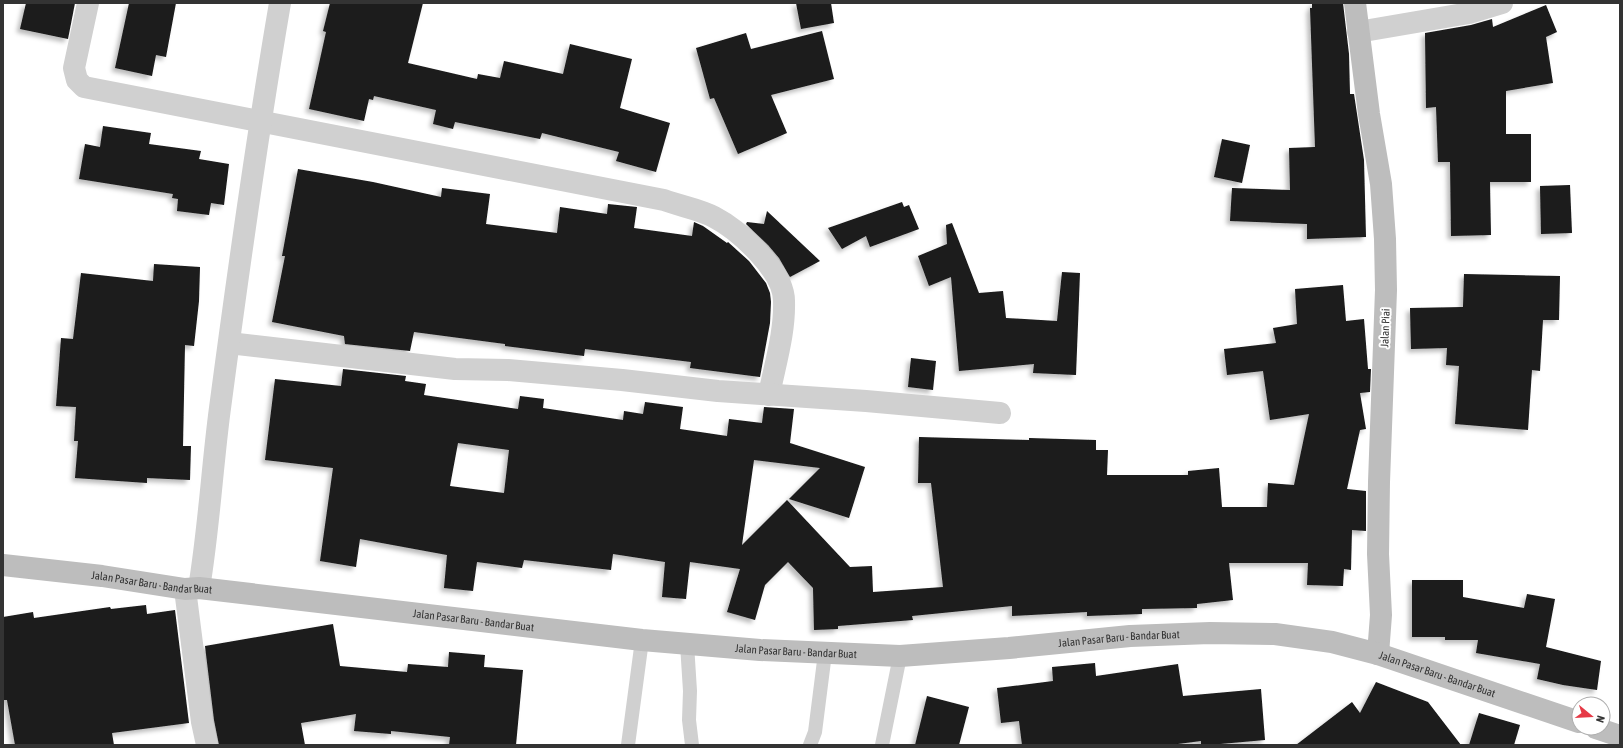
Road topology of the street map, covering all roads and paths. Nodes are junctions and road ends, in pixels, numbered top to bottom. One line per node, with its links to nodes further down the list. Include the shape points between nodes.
1 (88, 3): 6 (street, via 74,68 77,80 84,87)
2 (280, 3): 6 (street)
3 (1355, 3): 5 (street, Jalan Piai)
4 (1502, 3): 5 (street, via 1469,13)
5 (1358, 32): 15 (street, Jalan Piai, via 1381,184 1385,239 1386,290 1378,554 1381,615)
6 (260, 120): 7 (street); 8 (street, via 664,200 714,217 740,235 762,256 779,281 784,299 784,325)
7 (229, 343): 8 (street, via 455,370 508,370); 11 (street, via 214,452 209,523)
8 (769, 395): 9 (street)
9 (1000, 413)
10 (3, 565): 11 (street, Jalan Pasar Baru - Bandar Buat)
11 (192, 588): 12 (street, Jalan Pasar Baru - Bandar Buat); 18 (street, via 202,722)
12 (642, 640): 13 (street, Jalan Pasar Baru - Bandar Buat); 19 (lane)
13 (687, 644): 14 (street, Jalan Pasar Baru - Bandar Buat); 20 (lane)
14 (825, 653): 16 (street, Jalan Pasar Baru - Bandar Buat); 21 (lane, via 816,732)
15 (1378, 654): 16 (street, Jalan Pasar Baru - Bandar Buat, via 1332,642 1276,634 1210,634 1130,636); 17 (street, Jalan Pasar Baru - Bandar Buat)
16 (900, 656): 22 (lane)
17 (1571, 719)
18 (207, 745)
19 (628, 745)
20 (692, 745)
21 (810, 745)
22 (882, 745)

